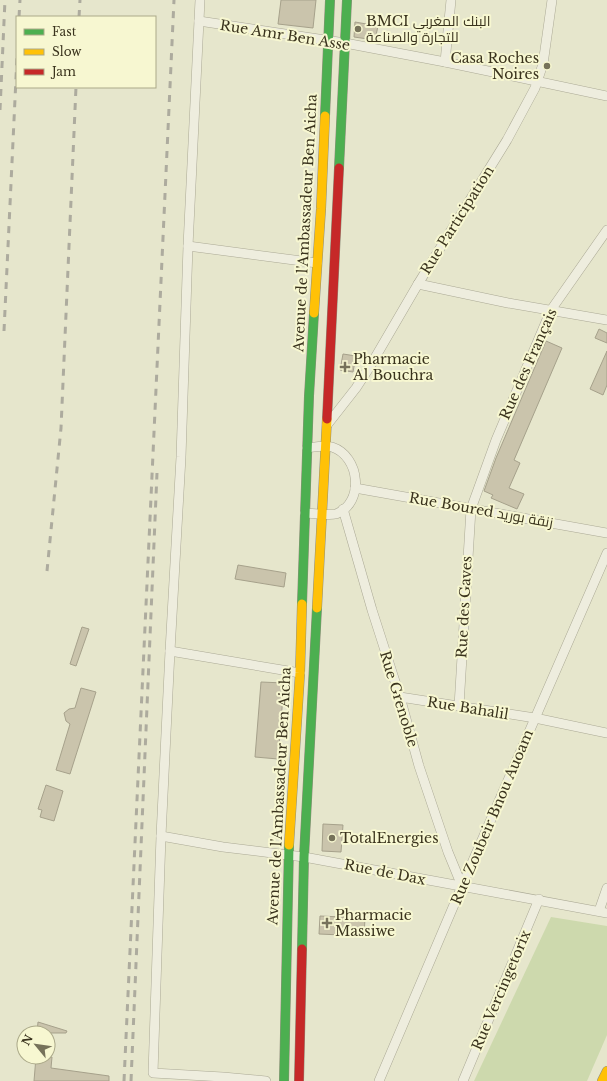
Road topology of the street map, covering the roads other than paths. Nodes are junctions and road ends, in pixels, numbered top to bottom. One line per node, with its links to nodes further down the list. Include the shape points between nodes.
1 (200, 0): 6 (street)
2 (330, 0): 7 (main road, Avenue de l'Ambassadeur Ben Aicha)
3 (347, 0): 8 (main road, Avenue de l'Ambassadeur Ben Aicha)
4 (451, 0): 9 (street)
5 (552, 0): 10 (street, Rue Participation)
6 (199, 21): 7 (street, Rue Amr Ben Asse); 13 (street)
7 (329, 42): 8 (street, Rue Amr Ben Asse); 14 (main road, Avenue de l'Ambassadeur Ben Aicha)
8 (345, 43): 9 (street, Rue Amr Ben Asse); 18 (main road, Avenue de l'Ambassadeur Ben Aicha)
9 (445, 62): 10 (street, Rue Amr Ben Asse)
10 (539, 81): 11 (street, Rue Amr Ben Asse); 15 (street, Rue Participation, via 507,140)
11 (607, 96)
12 (607, 230): 16 (street, Rue des Français)
13 (188, 246): 14 (street); 28 (street, via 181,457)
14 (317, 263): 20 (main road, Avenue de l'Ambassadeur Ben Aicha)
15 (418, 284): 16 (street); 18 (street, Rue Participation, via 360,382)
16 (551, 310): 17 (street); 23 (street, Rue des Français)
17 (607, 320)
18 (326, 426): 19 (main road, Avenue de l'Ambassadeur Ben Aicha)
19 (326, 446): 20 (street); 21 (street, via 342,452 351,463 356,477); 25 (main road, Avenue de l'Ambassadeur Ben Aicha)
20 (307, 448): 24 (main road, Avenue de l'Ambassadeur Ben Aicha)
21 (355, 488): 22 (street, via 353,496); 23 (street, Rue Boured زنقة بوريد)
22 (343, 509): 25 (street, via 335,514); 30 (street, Rue Grenoble)
23 (470, 509): 26 (street, Rue Boured زنقة بوريد); 31 (street, Rue des Gaves)
24 (305, 513): 25 (street); 29 (main road, Avenue de l'Ambassadeur Ben Aicha)
25 (322, 514): 36 (main road, Avenue de l'Ambassadeur Ben Aicha)
26 (607, 533)
27 (607, 553): 32 (street, Rue Zoubeir Bnou Auoam)
28 (170, 651): 29 (street); 34 (street)
29 (300, 673): 35 (main road, Avenue de l'Ambassadeur Ben Aicha)
30 (400, 697): 31 (street, Rue Bahalil); 37 (street, Rue Grenoble, via 448,852)
31 (459, 706): 32 (street, Rue Bahalil)
32 (535, 718): 33 (street, Rue Bahalil); 37 (street, Rue Zoubeir Bnou Auoam)
33 (607, 733)
34 (161, 836): 35 (street, Rue de Dax); 42 (street, via 153,1073)
35 (288, 856): 36 (street, Rue de Dax); 43 (main road, Avenue de l'Ambassadeur Ben Aicha)
36 (304, 857): 37 (street, Rue de Dax); 44 (main road, Avenue de l'Ambassadeur Ben Aicha)
37 (462, 886): 39 (street, Rue de Dax); 45 (street, Rue Zoubeir Bnou Auoam)
38 (607, 888): 40 (street)
39 (539, 899): 40 (street, Rue de Dax); 46 (street, Rue Vercingetorix)
40 (603, 912)
41 (607, 1070): 47 (main road)
42 (266, 1081)
43 (284, 1081)
44 (300, 1081)
45 (379, 1081)
46 (463, 1081)
47 (602, 1081)

